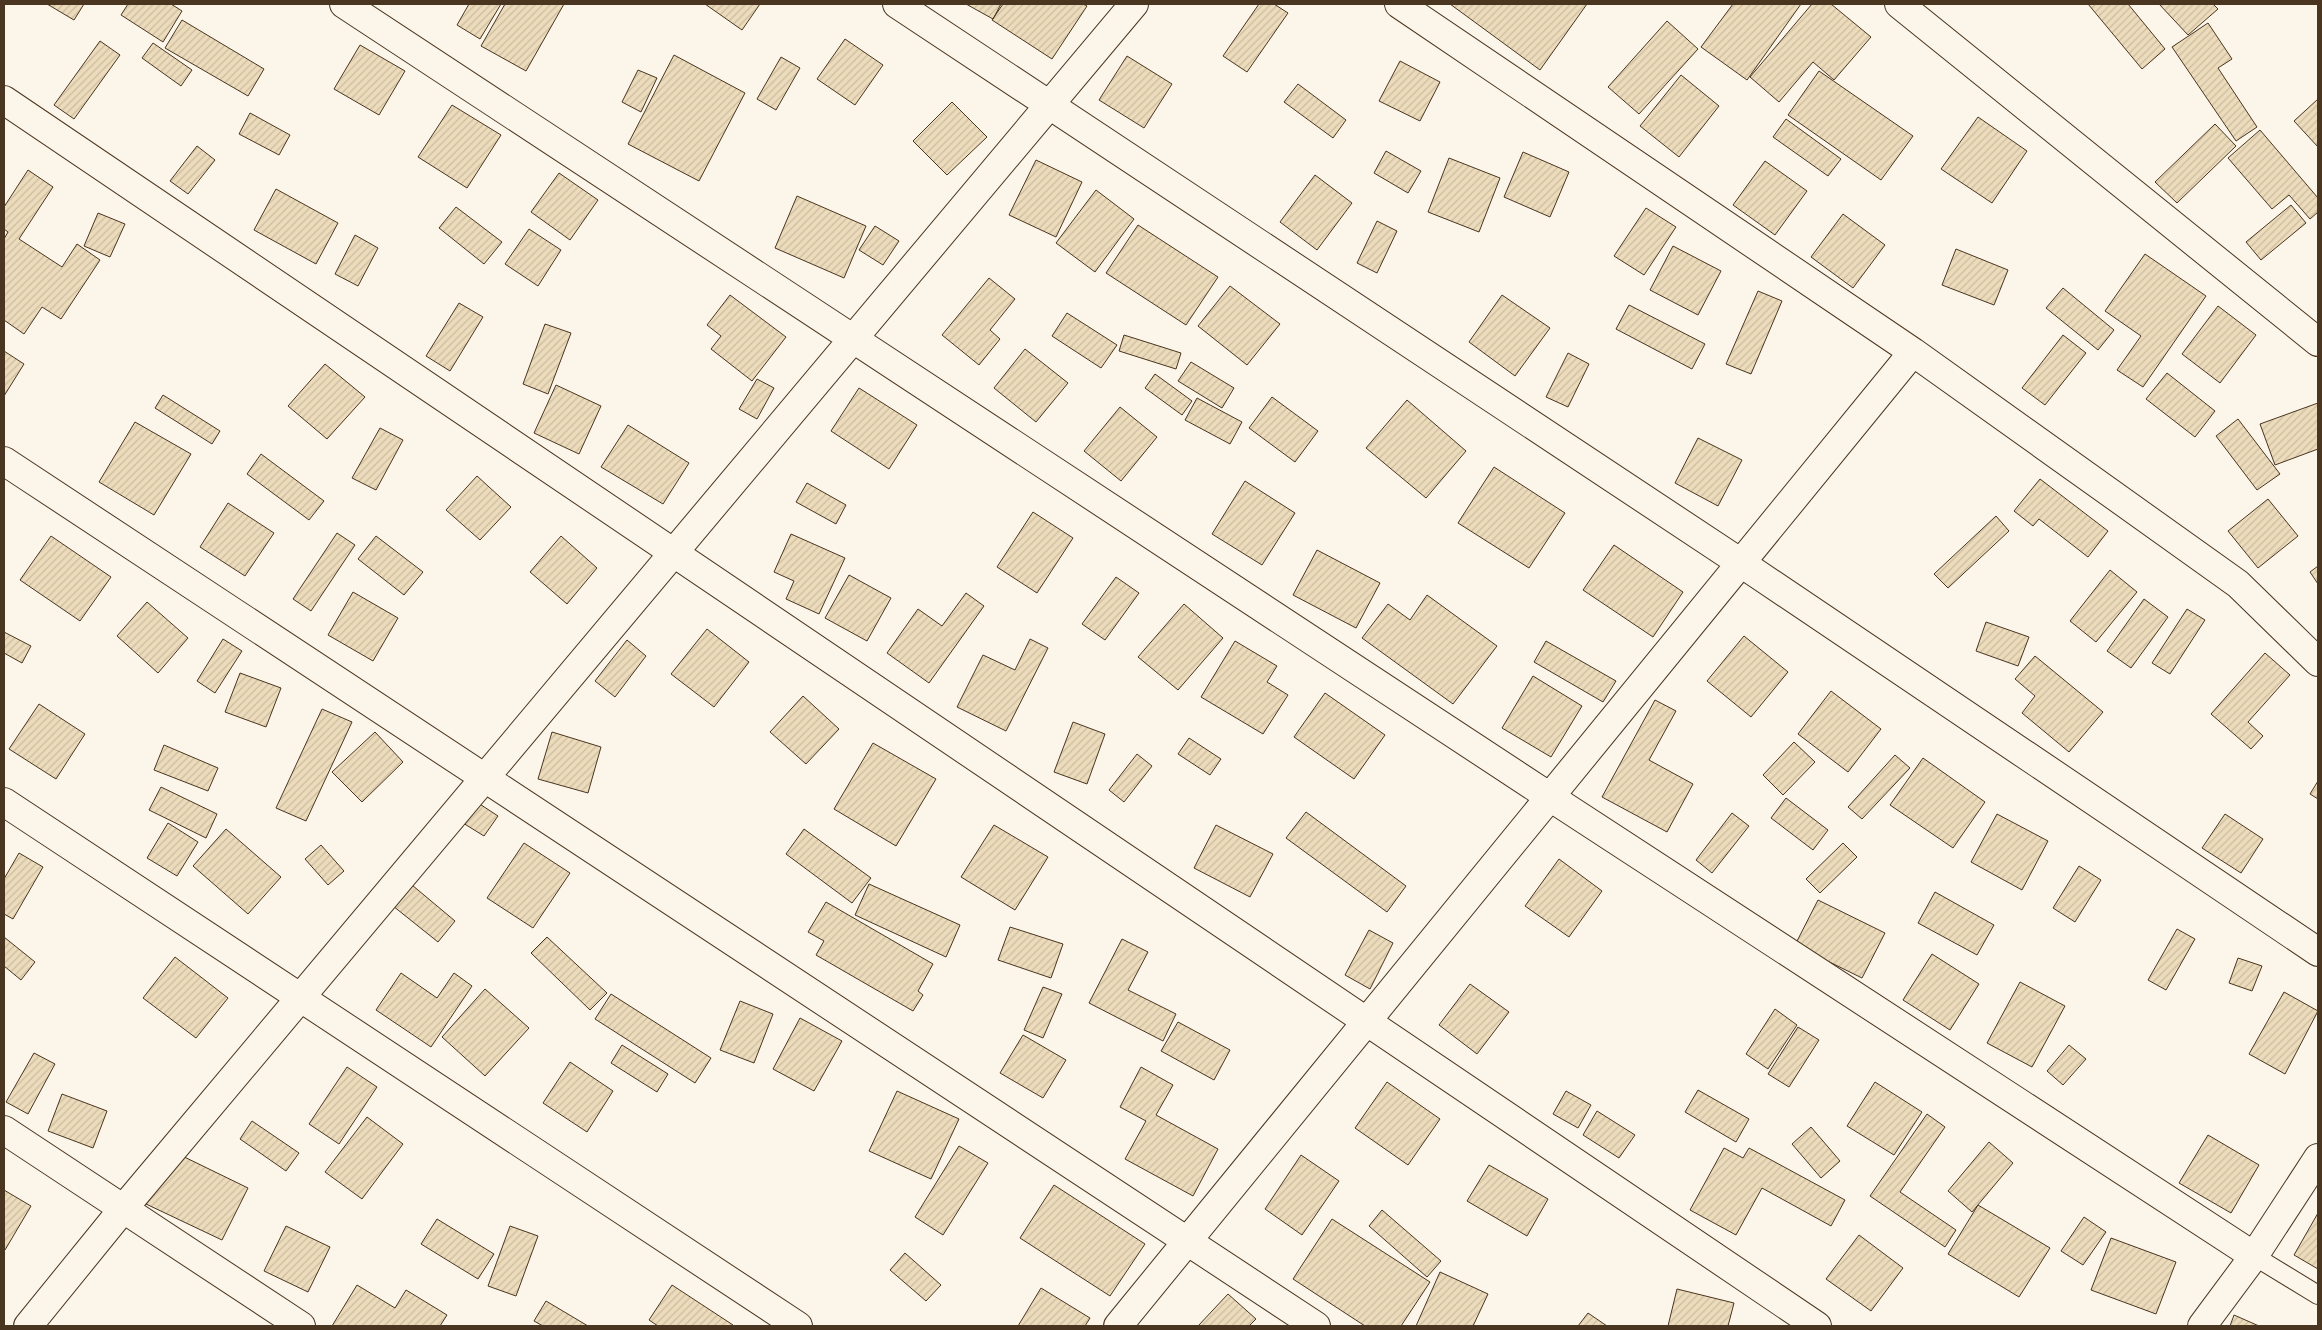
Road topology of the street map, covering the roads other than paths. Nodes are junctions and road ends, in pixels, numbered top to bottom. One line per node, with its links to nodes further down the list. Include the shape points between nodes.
1 (344, 4): 8 (street)
2 (897, 4): 7 (street)
3 (1134, 4): 7 (street)
4 (1399, 4): 10 (street)
5 (1899, 4): 9 (street)
6 (4, 100): 12 (street)
7 (1049, 105): 8 (street); 13 (street)
8 (854, 338): 12 (street); 16 (street)
9 (2318, 342)
10 (1913, 352): 13 (street); 14 (street, via 2238,584)
11 (4, 461): 15 (street)
12 (673, 554): 15 (street); 20 (street)
13 (1740, 563): 16 (street); 18 (street)
14 (2318, 662)
15 (484, 779): 19 (street); 24 (street)
16 (1550, 796): 20 (street); 25 (street)
17 (4, 802): 19 (street)
18 (2318, 952)
19 (299, 998): 23 (street); 29 (street)
20 (1366, 1022): 24 (street); 32 (street)
21 (4, 1130): 23 (street)
22 (2318, 1158): 25 (street)
23 (123, 1209): 27 (street); 28 (street)
24 (1187, 1242): 30 (street); 31 (street)
25 (2254, 1256): 26 (lane); 33 (street)
26 (2318, 1295)
27 (28, 1326)
28 (302, 1326)
29 (798, 1326)
30 (1118, 1326)
31 (1316, 1326)
32 (1817, 1326)
33 (2202, 1326)

